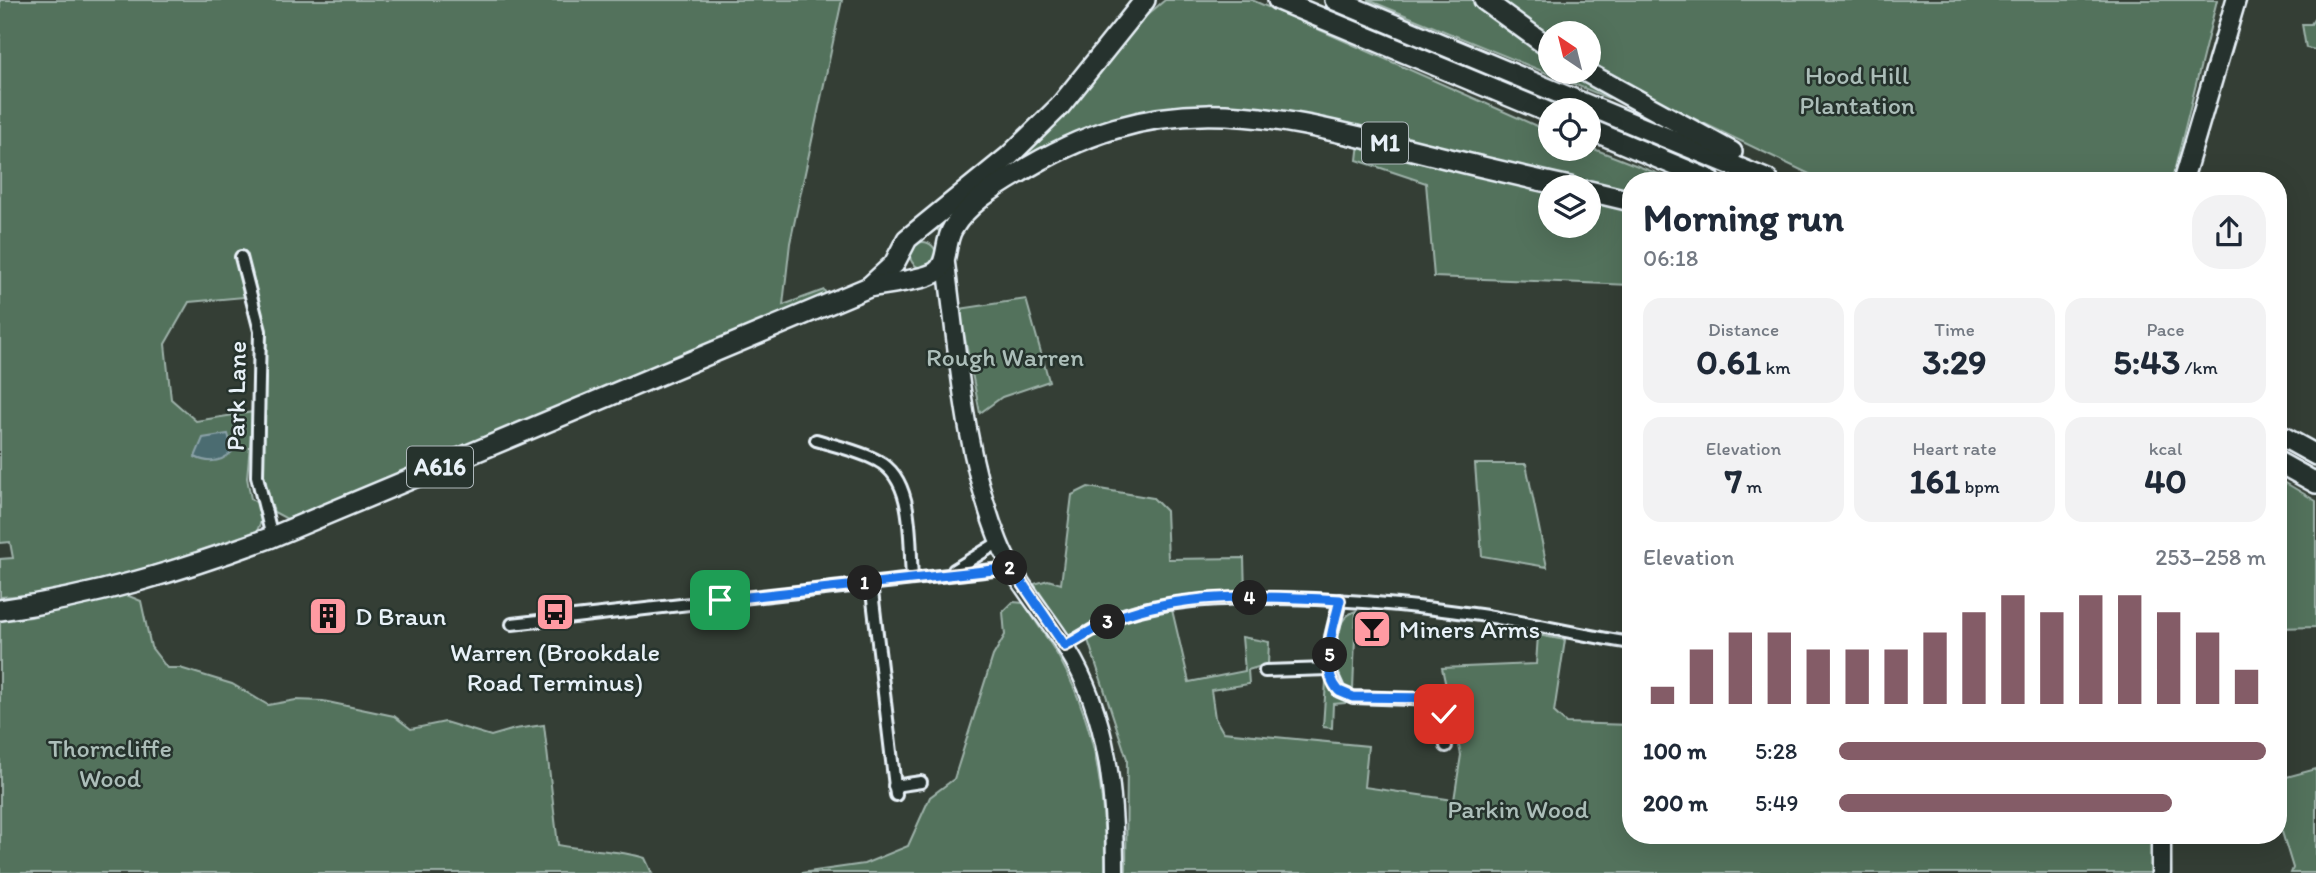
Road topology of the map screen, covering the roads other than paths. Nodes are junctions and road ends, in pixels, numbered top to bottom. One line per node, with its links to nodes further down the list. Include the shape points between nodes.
1 (1278, 0): 8 (highway)
2 (1335, 0): 11 (highway)
3 (1484, 0): 6 (highway)
4 (2236, 0): 13 (main road)
5 (1144, 1): 17 (highway, via 1059,106 940,215)
6 (1538, 39)
7 (1601, 80): 12 (highway)
8 (1538, 108)
9 (1601, 134): 10 (highway)
10 (1691, 172)
11 (1749, 172)
12 (1770, 172)
13 (2185, 172)
14 (1538, 179): 18 (highway, M1, via 1298,122 1220,113 1178,115 1098,134 1043,158 972,205 952,229)
15 (1601, 194): 16 (highway)
16 (1622, 199)
17 (913, 234): 18 (highway, via 929,233 941,242); 19 (highway, A616)
18 (945, 253): 21 (highway, A616, via 936,272); 23 (street)
19 (900, 254): 21 (highway, via 905,268); 22 (highway, A616, via 889,271)
20 (241, 257): 29 (street, Park Lane, via 260,331 257,476)
21 (920, 276): 22 (highway, A616); 23 (street)
22 (869, 287): 29 (highway, A616)
23 (950, 303): 30 (street, via 977,472)
24 (2287, 439): 26 (highway)
25 (816, 440): 33 (street, via 879,461 897,478)
26 (2316, 455)
27 (2287, 467): 28 (highway)
28 (2316, 483)
29 (272, 537): 36 (highway, A616, via 124,586 60,602)
30 (999, 542): 31 (street); 32 (street)
31 (1012, 568): 32 (street); 39 (street)
32 (946, 574): 33 (street)
33 (912, 577): 34 (street)
34 (871, 583): 37 (street); 43 (street, via 895,790)
35 (1340, 600): 38 (street, via 1480,615); 39 (street, via 1229,599 1169,604 1126,614); 40 (street)
36 (0, 610)
37 (512, 624)
38 (1622, 641)
39 (1065, 646): 45 (street, via 1095,704 1105,744)
40 (1329, 669): 41 (street); 42 (street, via 1334,686 1346,696 1437,700 1444,714)
41 (1265, 671)
42 (1446, 746)
43 (921, 782)
44 (2161, 844): 46 (main road)
45 (1115, 873)
46 (2161, 873)

